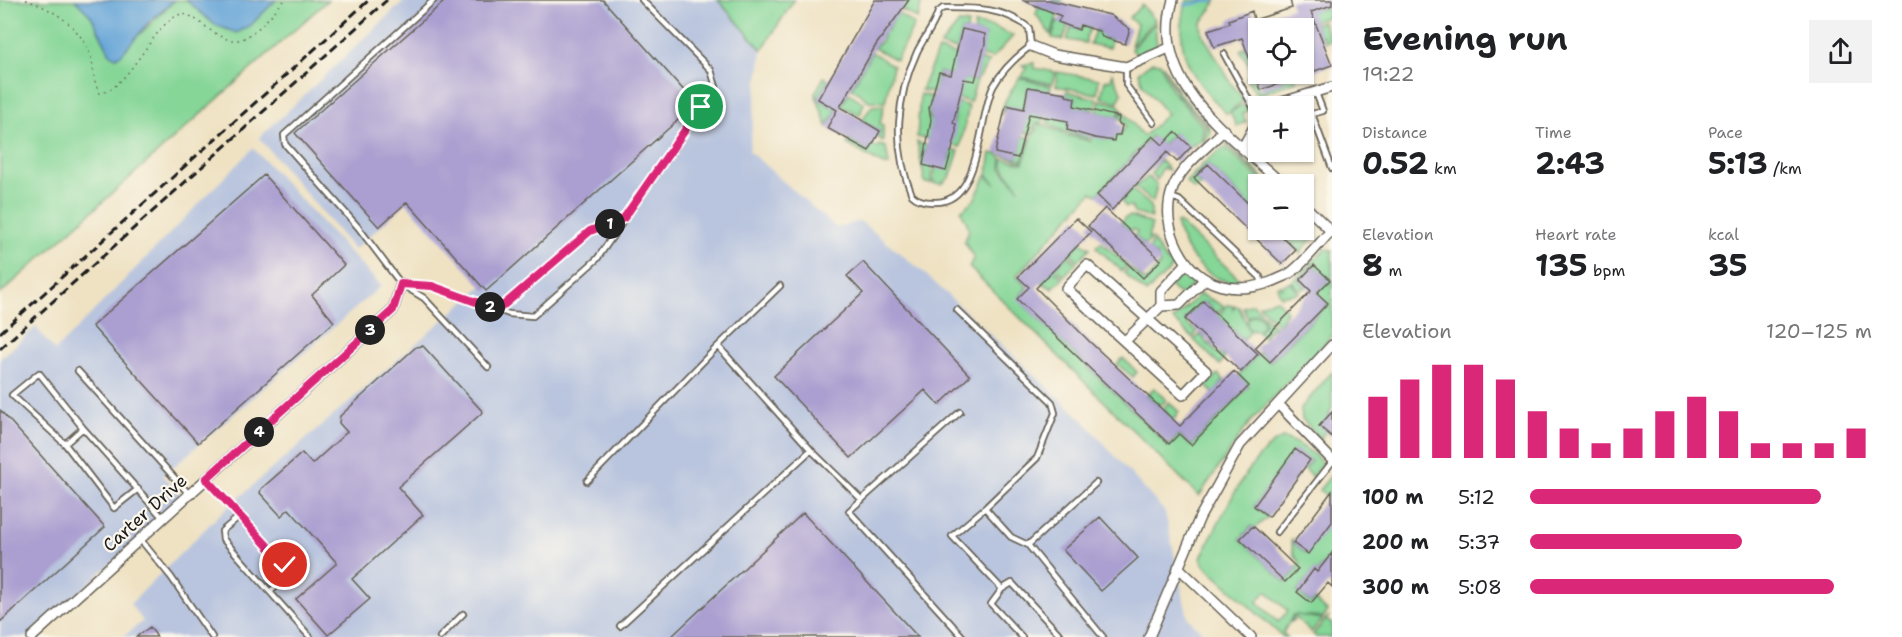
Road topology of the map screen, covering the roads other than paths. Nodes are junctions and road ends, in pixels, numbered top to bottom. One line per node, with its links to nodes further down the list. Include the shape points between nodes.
1 (434, 0): 24 (lane, via 284,135 285,144 358,227)
2 (642, 0): 20 (lane, via 711,70 716,87)
3 (1173, 0): 5 (street, via 1167,27)
4 (1031, 46): 4 (lane, via 1015,57 993,88 965,185 945,201 916,199 910,191 902,152 899,108 912,65 926,35 936,24 938,12 943,8 973,8 1007,14 1029,28); 7 (street, via 1054,55)
5 (1169, 48): 7 (street); 13 (street, via 1185,88)
6 (1224, 54): 11 (lane)
7 (1126, 67): 12 (lane, via 1126,85)
8 (1332, 87): 9 (street)
9 (1316, 93): 10 (street); 16 (lane, via 1323,111 1311,114)
10 (1309, 96)
11 (1248, 98)
12 (1154, 123)
13 (1224, 130): 15 (street); 18 (street, via 1176,181)
14 (1248, 138): 15 (street)
15 (1243, 147): 17 (street)
16 (1332, 168)
17 (1271, 174)
18 (1171, 197): 22 (street, via 1170,228); 25 (lane, via 1179,200 1260,277)
19 (1314, 215): 21 (street)
20 (624, 218): 28 (lane, via 590,231); 28 (lane, via 597,259 533,316)
21 (1331, 232): 25 (street, via 1288,275)
22 (1187, 263): 23 (street); 27 (street, via 1161,291)
23 (1205, 279): 25 (street, via 1237,289); 27 (street, via 1179,305)
24 (401, 284): 28 (lane, via 432,286); 34 (lane, via 424,298); 42 (street, Carter Drive, via 393,310)
25 (1262, 284)
26 (780, 286): 33 (lane)
27 (1161, 306): 30 (street)
28 (498, 310)
29 (957, 310): 48 (lane, via 1052,402 1055,413 1037,458)
30 (1148, 319): 31 (street); 31 (street, via 1206,371 1183,395); 31 (street, via 1087,265 1066,288)
31 (1125, 340)
32 (1332, 345): 36 (street)
33 (718, 346): 40 (lane); 43 (lane)
34 (488, 367)
35 (78, 371): 46 (lane)
36 (1279, 405): 41 (street); 54 (street, via 1240,446)
37 (960, 412): 47 (lane)
38 (83, 428): 39 (lane); 39 (lane, via 39,373 12,395); 45 (lane)
39 (65, 444): 45 (lane, via 114,508)
40 (811, 450): 47 (lane); 58 (lane)
41 (1332, 461): 51 (lane)
42 (206, 479): 46 (street, Carter Drive); 49 (lane)
43 (587, 481)
44 (1096, 483): 53 (lane)
45 (138, 489): 50 (lane)
46 (189, 495): 50 (street, Carter Drive)
47 (862, 500): 64 (lane, via 849,511)
48 (985, 508): 53 (lane, via 1011,537); 55 (lane, via 952,536)
49 (241, 515): 56 (lane, via 285,565 286,577); 56 (lane, via 222,531 222,537)
50 (163, 518): 52 (street, Carter Drive)
51 (1277, 532)
52 (140, 539): 60 (street, Carter Drive); 61 (lane)
53 (1028, 545): 67 (lane)
54 (1178, 567): 59 (street); 68 (street)
55 (1002, 589): 65 (lane, via 991,604); 66 (lane, via 1012,583)
56 (270, 592): 62 (lane)
57 (463, 614): 63 (lane)
58 (620, 626)
59 (1152, 636)
60 (32, 637)
61 (212, 637)
62 (310, 637)
63 (440, 637)
64 (963, 637)
65 (1022, 637)
66 (1062, 637)
67 (1103, 637)
68 (1251, 637)

